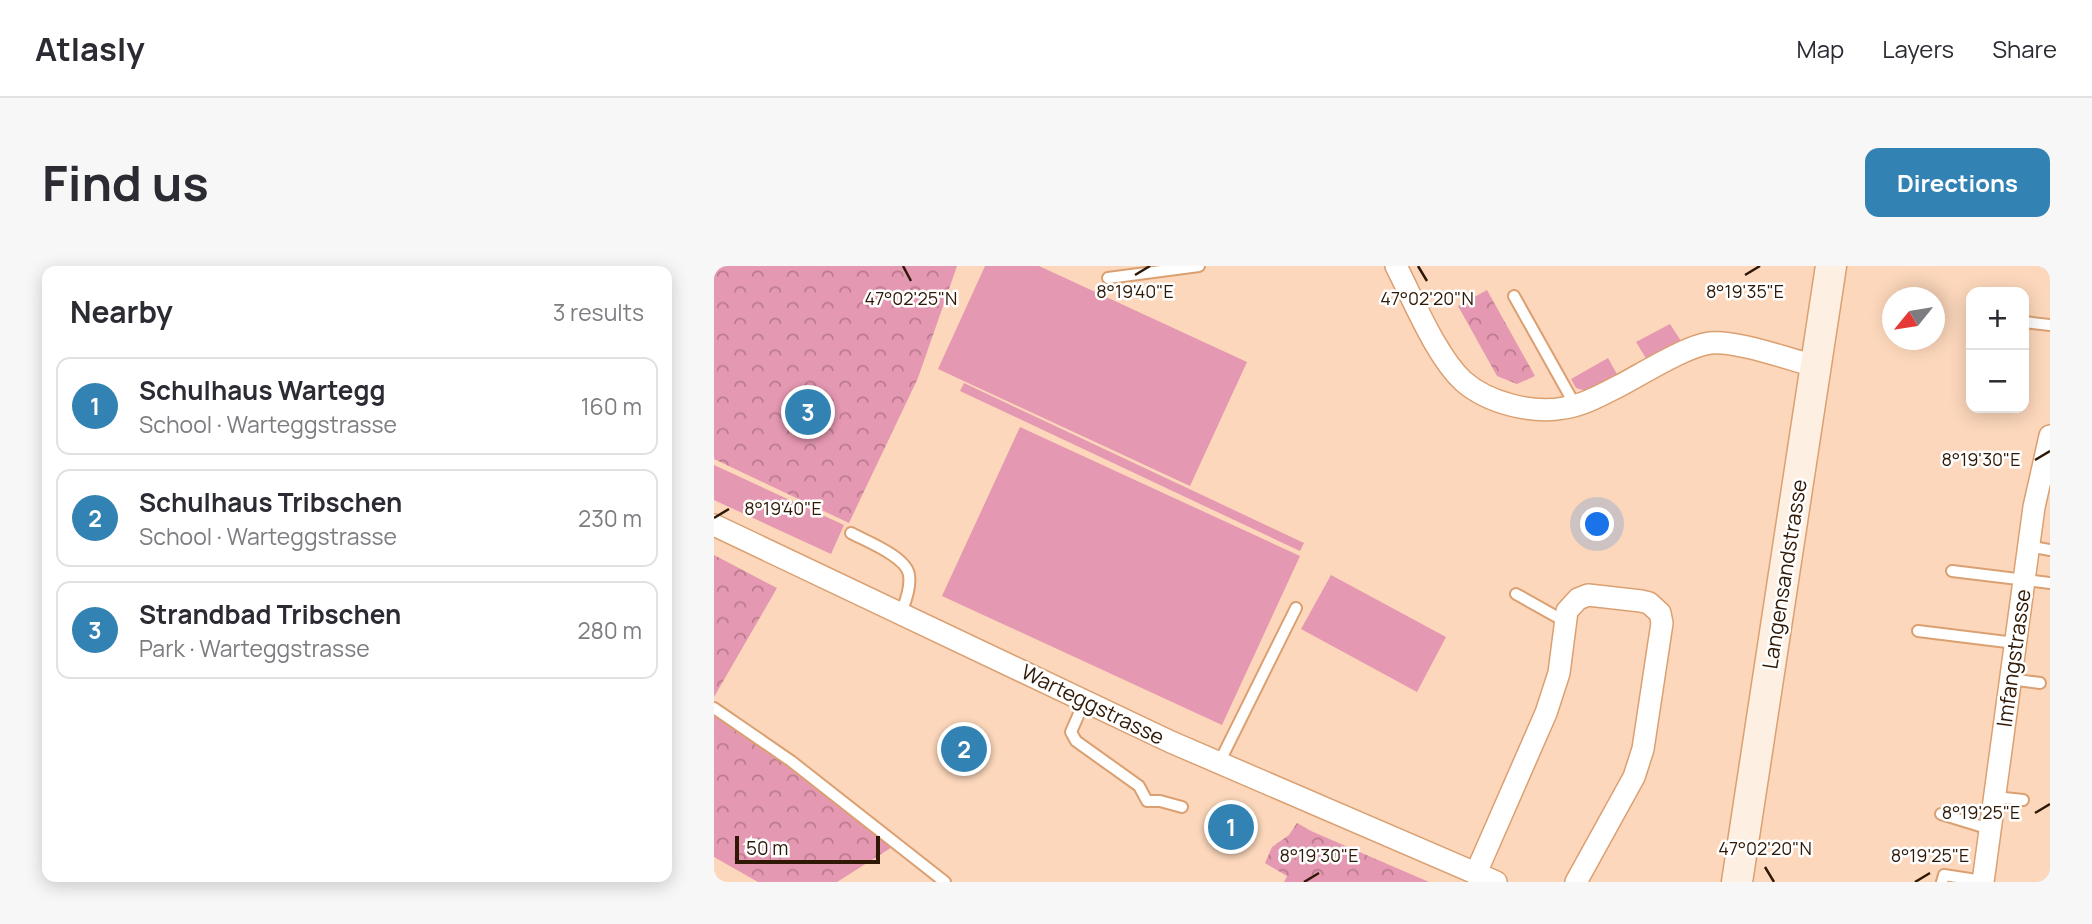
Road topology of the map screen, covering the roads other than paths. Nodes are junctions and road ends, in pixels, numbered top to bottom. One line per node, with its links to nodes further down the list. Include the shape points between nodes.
1 (1199, 266): 4 (lane)
2 (1396, 266): 9 (street, via 1443,355 1463,381 1506,403 1541,409)
3 (1830, 266): 8 (street, Langensandstrasse)
4 (1108, 278)
5 (1514, 296): 9 (lane)
6 (2029, 323): 7 (lane)
7 (2050, 325)
8 (1815, 366): 9 (street, via 1711,343); 38 (street, Langensandstrasse)
9 (1575, 405)
10 (2050, 436): 13 (street, Imfangstrasse)
11 (714, 525): 20 (street, Warteggstrasse)
12 (851, 533): 20 (lane, via 906,567 908,594)
13 (2028, 546): 14 (lane); 16 (street, Imfangstrasse)
14 (2050, 550)
15 (1952, 570): 16 (lane)
16 (2024, 580): 17 (lane); 23 (street, Imfangstrasse)
17 (2050, 583)
18 (1516, 594): 21 (lane)
19 (1296, 608): 28 (lane)
20 (901, 614): 26 (street, Warteggstrasse)
21 (1566, 622): 34 (street, via 1559,673 1546,713); 37 (street, via 1572,604 1588,596 1649,603 1660,613 1662,623 1643,749 1634,777)
22 (1918, 631): 23 (lane)
23 (2015, 643): 24 (street, Imfangstrasse)
24 (2010, 679): 25 (lane); 29 (street, Imfangstrasse)
25 (2040, 683)
26 (1085, 700): 28 (street, Warteggstrasse); 31 (lane, via 1071,732 1076,741 1139,786 1147,801)
27 (714, 708): 35 (lane, via 791,761)
28 (1219, 763): 34 (street, Warteggstrasse)
29 (1995, 797): 30 (lane); 33 (street, Imfangstrasse)
30 (2023, 800)
31 (1182, 807)
32 (1941, 814): 33 (lane)
33 (1990, 829): 40 (street, Imfangstrasse)
34 (1476, 873): 36 (street, Warteggstrasse)
35 (945, 882)
36 (1496, 882)
37 (1576, 882)
38 (1737, 882)
39 (1942, 882): 40 (lane, via 1944,875)
40 (1983, 882)

